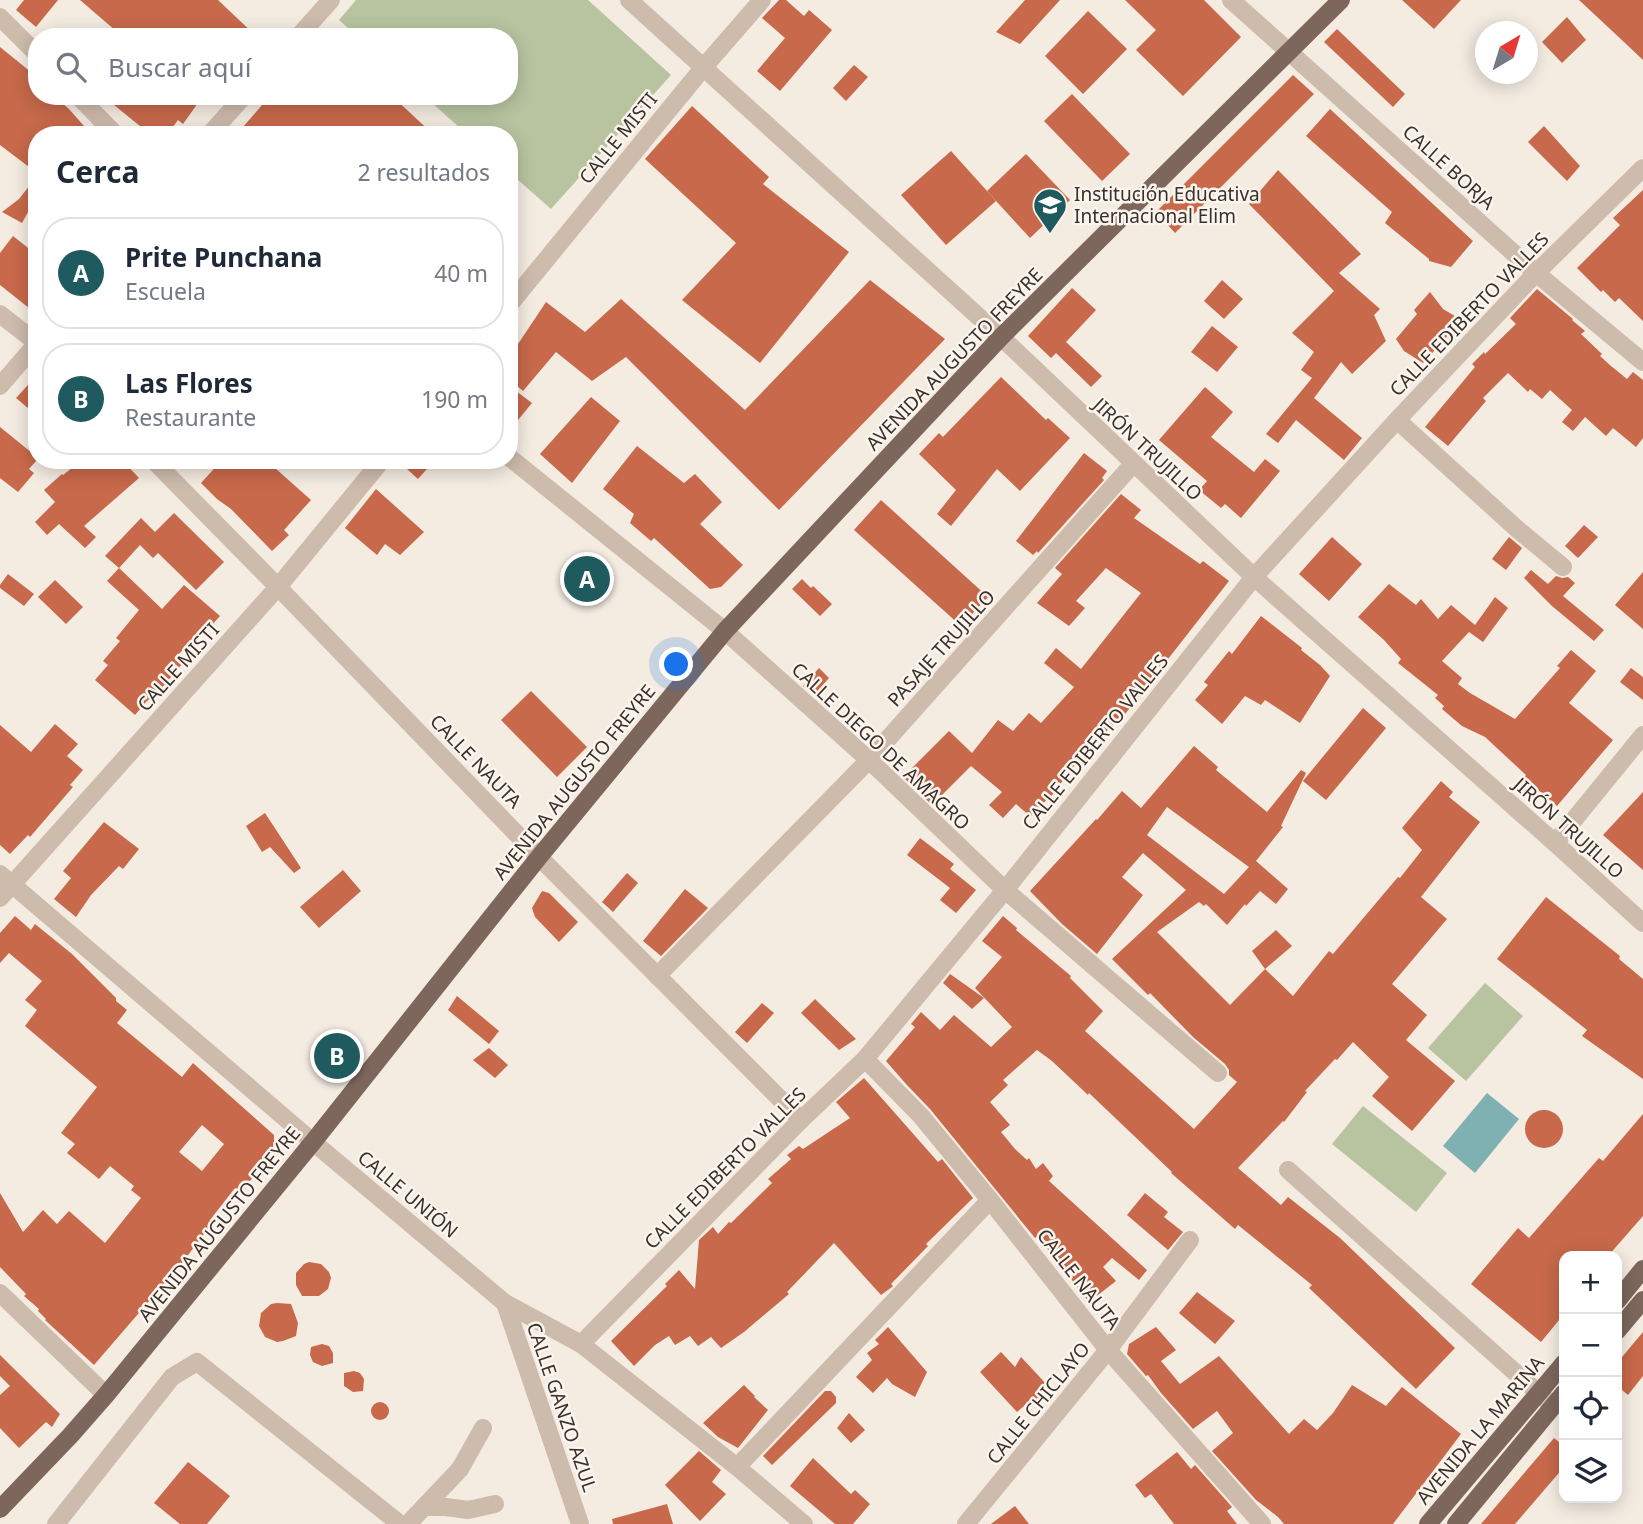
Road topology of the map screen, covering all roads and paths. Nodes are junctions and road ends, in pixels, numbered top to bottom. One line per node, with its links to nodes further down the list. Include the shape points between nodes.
1 (331, 0): 7 (street)
2 (629, 0): 10 (street, JIRÓN TRUJILLO)
3 (762, 0): 10 (street, CALLE MISTI)
4 (1231, 0): 9 (street, CALLE BORJA)
5 (1340, 0): 9 (main road, AVENIDA AUGUSTO FREYRE)
6 (0, 17): 8 (street)
7 (306, 28)
8 (28, 45)
9 (1290, 52): 16 (street, CALLE BORJA); 20 (main road, AVENIDA AUGUSTO FREYRE)
10 (703, 68): 17 (street, CALLE MISTI); 20 (street, JIRÓN TRUJILLO)
11 (87, 105): 13 (street)
12 (236, 105): 14 (street)
13 (107, 126)
14 (217, 126)
15 (1643, 168): 16 (street, CALLE EDIBERTO VALLES)
16 (1536, 273): 22 (street, CALLE BORJA); 24 (street, CALLE EDIBERTO VALLES)
17 (518, 294)
18 (0, 314): 19 (street)
19 (28, 336)
20 (1001, 337): 26 (street, JIRÓN TRUJILLO); 32 (main road, AVENIDA AUGUSTO FREYRE)
21 (28, 353): 23 (street)
22 (1643, 362)
23 (0, 386)
24 (1397, 421): 29 (street); 30 (street, CALLE EDIBERTO VALLES)
25 (518, 464): 32 (street, CALLE DIEGO DE AMAGRO)
26 (1133, 464): 30 (street, JIRÓN TRUJILLO); 34 (street, PASAJE TRUJILLO)
27 (162, 469): 31 (street, CALLE NAUTA)
28 (375, 469): 31 (street, CALLE MISTI)
29 (1563, 567)
30 (1254, 577): 35 (street, JIRÓN TRUJILLO); 38 (street, CALLE EDIBERTO VALLES)
31 (278, 587): 36 (street, CALLE NAUTA); 37 (street, CALLE MISTI)
32 (725, 631): 34 (street, CALLE DIEGO DE AMAGRO); 36 (main road, AVENIDA AUGUSTO FREYRE)
33 (1643, 735): 35 (street)
34 (869, 760): 38 (street, CALLE DIEGO DE AMAGRO); 40 (street, PASAJE TRUJILLO)
35 (1555, 844): 39 (street, JIRÓN TRUJILLO)
36 (540, 857): 40 (street, CALLE NAUTA); 44 (main road, AVENIDA AUGUSTO FREYRE)
37 (4, 885): 44 (street, CALLE UNIÓN)
38 (1005, 890): 41 (street, CALLE EDIBERTO VALLES); 42 (street, CALLE DIEGO DE AMAGRO)
39 (1643, 923)
40 (657, 976): 43 (street, CALLE NAUTA)
41 (866, 1059): 43 (street, CALLE EDIBERTO VALLES); 46 (street, CALLE NAUTA, via 921,1116)
42 (1218, 1073)
43 (801, 1120): 54 (street, CALLE EDIBERTO VALLES)
44 (313, 1142): 52 (street, CALLE UNIÓN); 58 (main road, AVENIDA AUGUSTO FREYRE)
45 (1288, 1170): 57 (street)
46 (990, 1200): 55 (street, CALLE NAUTA); 61 (street)
47 (1190, 1240): 55 (street, CALLE CHICLAYO)
48 (1643, 1269): 50 (main road)
49 (0, 1293): 58 (street)
50 (1622, 1295)
51 (1643, 1300): 53 (main road)
52 (505, 1303): 54 (street, CALLE UNIÓN); 68 (street, CALLE GANZO AZUL)
53 (1622, 1325)
54 (582, 1344): 61 (street, CALLE UNIÓN)
55 (1108, 1350): 70 (street, CALLE CHICLAYO); 71 (street, CALLE NAUTA)
56 (1559, 1369): 57 (main road, AVENIDA LA MARINA)
57 (1539, 1393): 59 (street); 72 (main road, AVENIDA LA MARINA)
58 (106, 1395): 64 (main road, AVENIDA AUGUSTO FREYRE)
59 (1559, 1399): 73 (main road)
60 (483, 1428): 63 (street, via 460,1469)
61 (737, 1468): 69 (street, CALLE UNIÓN)
62 (495, 1504): 63 (street, via 468,1510)
63 (424, 1507): 67 (street)
64 (0, 1509)
65 (57, 1524): 66 (street, via 172,1377 197,1362)
66 (400, 1524)
67 (408, 1524)
68 (580, 1524)
69 (804, 1524)
70 (966, 1524)
71 (1262, 1524)
72 (1428, 1524)
73 (1456, 1524)

